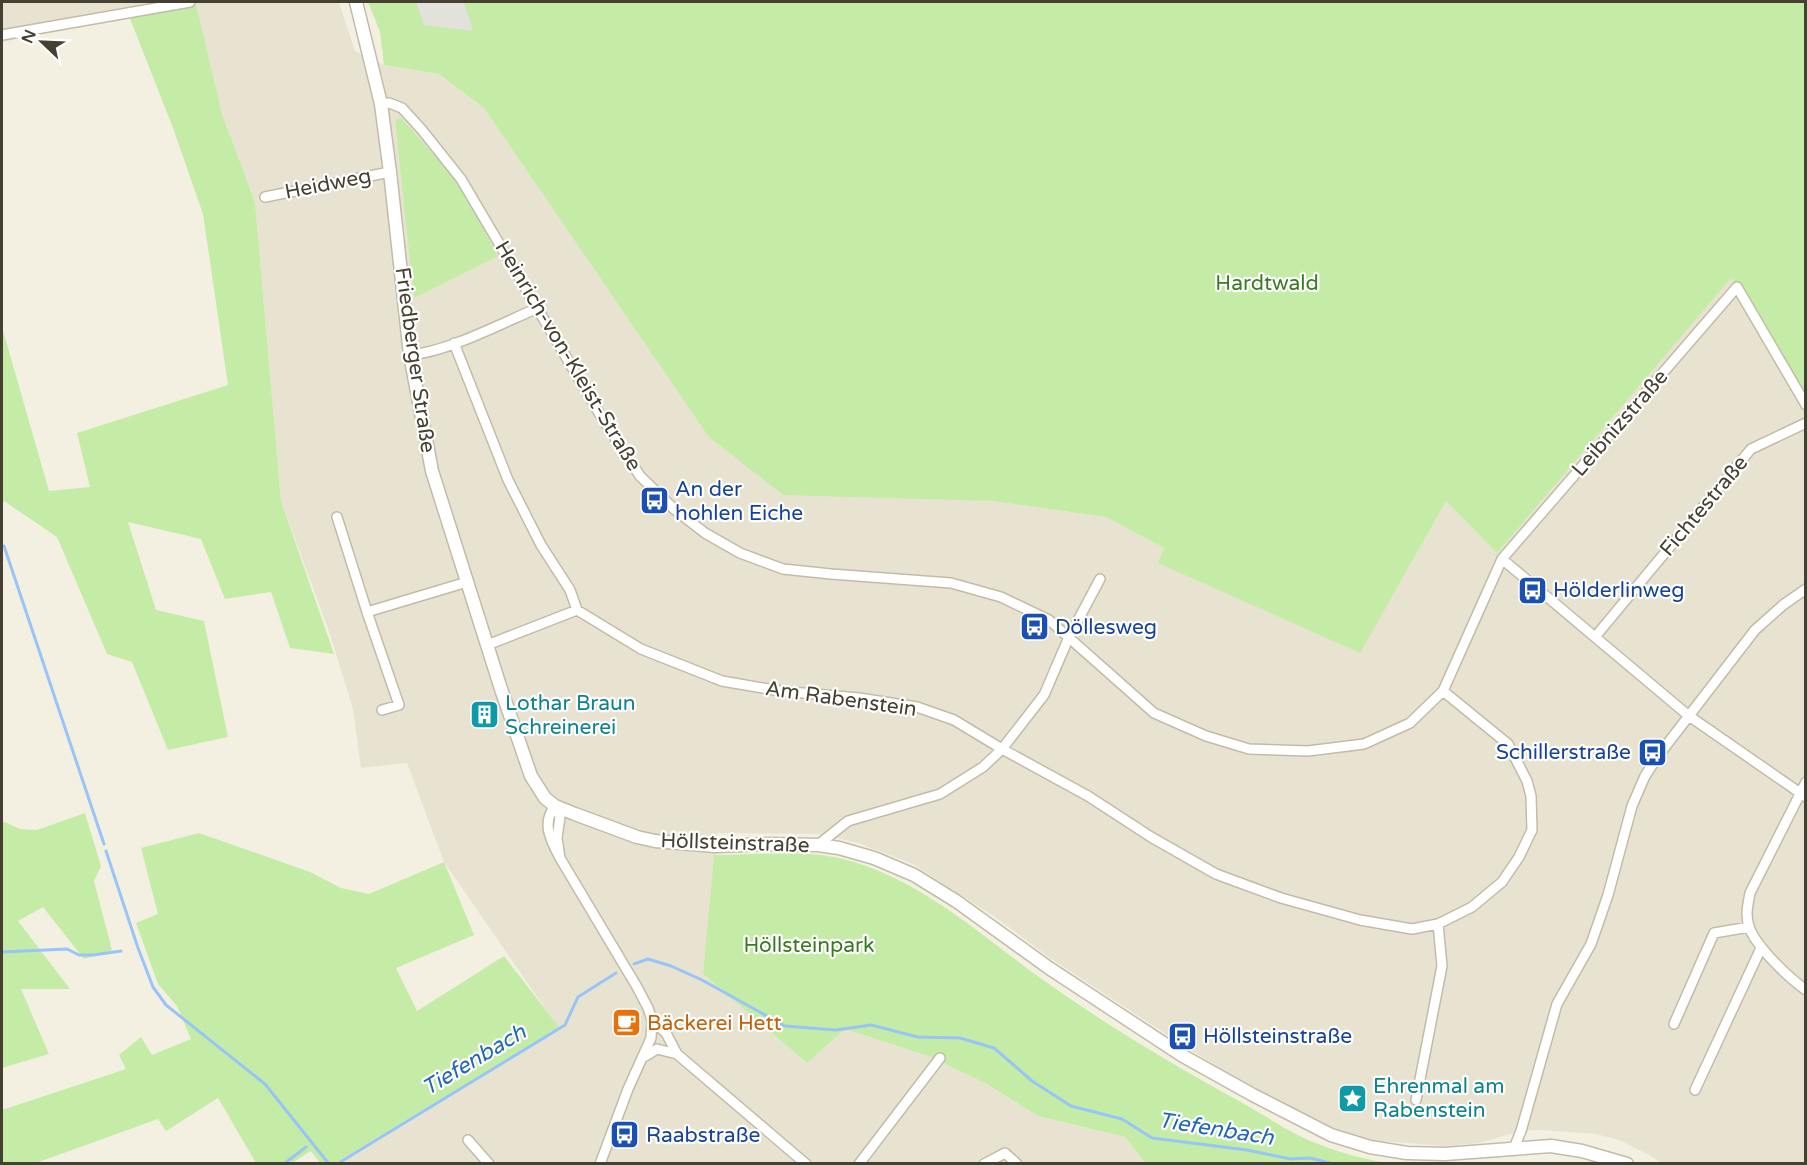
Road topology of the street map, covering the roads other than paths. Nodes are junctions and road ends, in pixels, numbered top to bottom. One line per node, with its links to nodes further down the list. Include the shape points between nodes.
1 (190, 2): 3 (street)
2 (356, 2): 4 (street, Friedberger Straße)
3 (2, 35)
4 (381, 104): 5 (street, Friedberger Straße); 7 (street, Heinrich-von-Kleist-Straße, via 402,108 461,179)
5 (390, 172): 6 (street, Heidweg); 9 (street, Friedberger Straße)
6 (265, 197)
7 (538, 308): 8 (street); 19 (street, Heinrich-von-Kleist-Straße, via 640,476 705,533 740,553 783,569 961,585 1001,597 1049,620)
8 (454, 343): 9 (street); 17 (street, via 508,480 541,545 570,590)
9 (410, 355): 15 (street, Friedberger Straße, via 432,471)
10 (1806, 405): 13 (street, Leibnizstraße, via 1737,287)
11 (1806, 423): 20 (street, Fichtestraße, via 1751,449)
12 (337, 517): 18 (street)
13 (1502, 559): 20 (street); 22 (street, Heinrich-von-Kleist-Straße)
14 (1100, 579): 19 (street)
15 (467, 582): 18 (street); 21 (street, Friedberger Straße)
16 (1806, 589): 24 (street, via 1755,630)
17 (577, 610): 21 (street); 25 (street, Am Rabenstein, via 641,649 722,681 917,707 954,720)
18 (367, 612): 23 (street, via 399,705)
19 (1069, 637): 22 (street, Heinrich-von-Kleist-Straße, via 1155,713 1206,736 1250,749 1308,752 1364,744 1410,723); 25 (street, via 1044,695)
20 (1596, 637): 24 (street)
21 (488, 645): 28 (street, Friedberger Straße, via 531,776)
22 (1443, 691): 30 (street, Am Rabenstein, via 1508,744 1527,781 1532,830 1502,882 1472,907)
23 (381, 710)
24 (1689, 716): 27 (street); 42 (street, via 1645,776 1632,806 1605,905 1591,944 1557,1004)
25 (1002, 749): 29 (street, via 983,767 940,794 848,821); 30 (street, Am Rabenstein, via 1088,795 1216,874 1281,898 1360,920 1412,929)
26 (1806, 782): 27 (street)
27 (1802, 795): 31 (street, via 1750,893)
28 (555, 806): 29 (street, Höllsteinstraße, via 654,841 715,846); 34 (street, via 560,818 560,858 637,987)
29 (818, 845): 42 (street, Höllsteinstraße, via 874,858 914,875 1183,1056 1331,1135 1407,1153 1457,1154)
30 (1438, 924): 40 (street, via 1442,966)
31 (1749, 927): 32 (street); 35 (street, via 1714,933)
32 (1761, 948): 33 (street); 39 (street)
33 (1806, 990)
34 (652, 1020): 36 (street); 37 (street, via 651,1038)
35 (1674, 1024)
36 (678, 1053): 37 (street, via 657,1049); 45 (street)
37 (643, 1058): 44 (street)
38 (940, 1058): 46 (street)
39 (1695, 1090)
40 (1416, 1101)
41 (468, 1140): 43 (street)
42 (1514, 1148): 49 (street, Höllsteinstraße, via 1551,1146)
43 (489, 1164)
44 (600, 1164)
45 (806, 1164)
46 (859, 1164)
47 (984, 1164): 48 (street, via 1005,1153)
48 (1017, 1164)
49 (1627, 1164)

